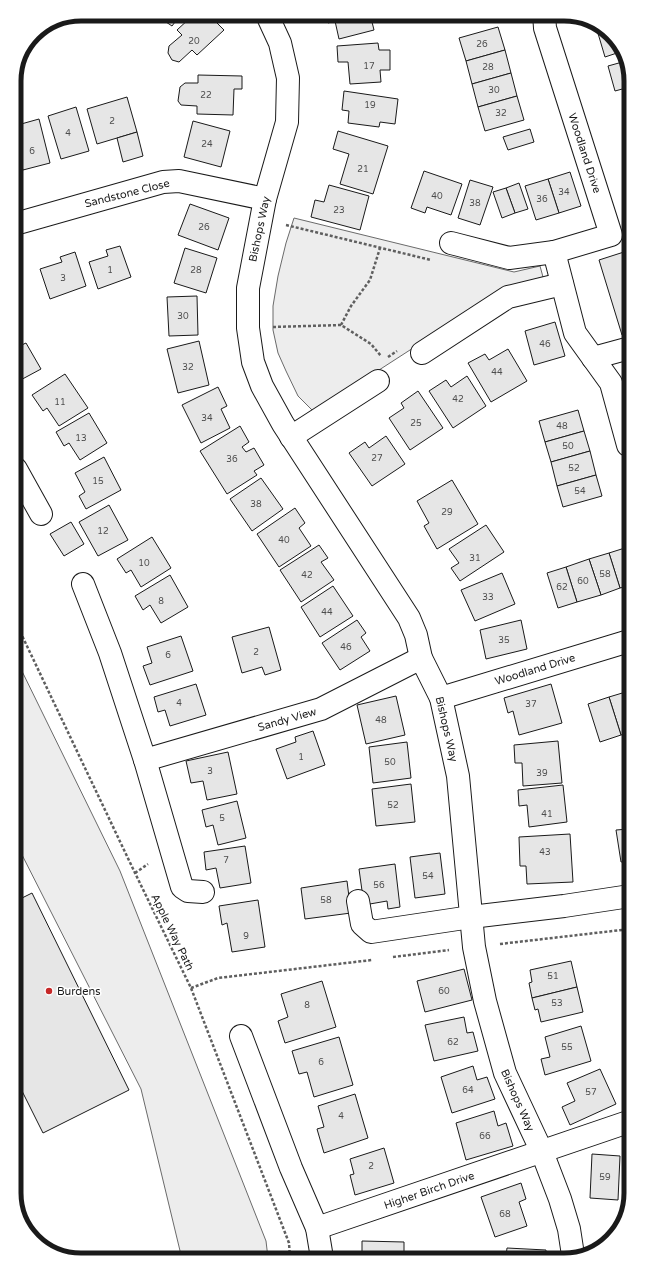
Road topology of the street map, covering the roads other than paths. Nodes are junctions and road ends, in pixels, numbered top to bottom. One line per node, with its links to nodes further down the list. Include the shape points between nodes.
1 (270, 21): 3 (street, Bishops Way, via 280,43 288,78 287,122)
2 (544, 21): 5 (street, Woodland Drive)
3 (263, 208): 4 (street, Sandstone Close, via 179,181 163,182); 14 (street, Bishops Way, via 248,288 248,328 253,362 262,386)
4 (21, 222)
5 (619, 233): 7 (street, Woodland Drive)
6 (452, 242): 7 (street, Woodland Drive, via 509,258)
7 (554, 252): 8 (street)
8 (562, 284): 10 (street, via 508,298); 11 (street, via 574,333)
9 (624, 350): 11 (street)
10 (422, 353)
11 (593, 358): 13 (street, via 611,383)
12 (378, 381): 14 (street)
13 (624, 430)
14 (291, 436): 19 (street, Bishops Way, via 409,618)
15 (21, 478): 16 (street)
16 (41, 514)
17 (83, 584): 21 (street, via 110,653)
18 (624, 643): 20 (street, Woodland Drive)
19 (421, 658): 20 (street, Bishops Way); 21 (street, Sandy View, via 321,709)
20 (441, 698): 25 (street, Bishops Way, via 458,776)
21 (145, 760): 22 (street, via 182,887 188,891)
22 (203, 892)
23 (624, 897): 25 (street)
24 (358, 901): 25 (street, via 362,924 371,932)
25 (471, 917): 28 (street, Bishops Way, via 485,1001 505,1072)
26 (242, 1036): 29 (street, via 291,1168)
27 (624, 1123): 28 (street, Higher Birch Drive)
28 (542, 1152): 29 (street, Higher Birch Drive); 30 (street, Bishops Way, via 560,1199)
29 (317, 1228): 31 (street)
30 (573, 1252)
31 (321, 1253)

